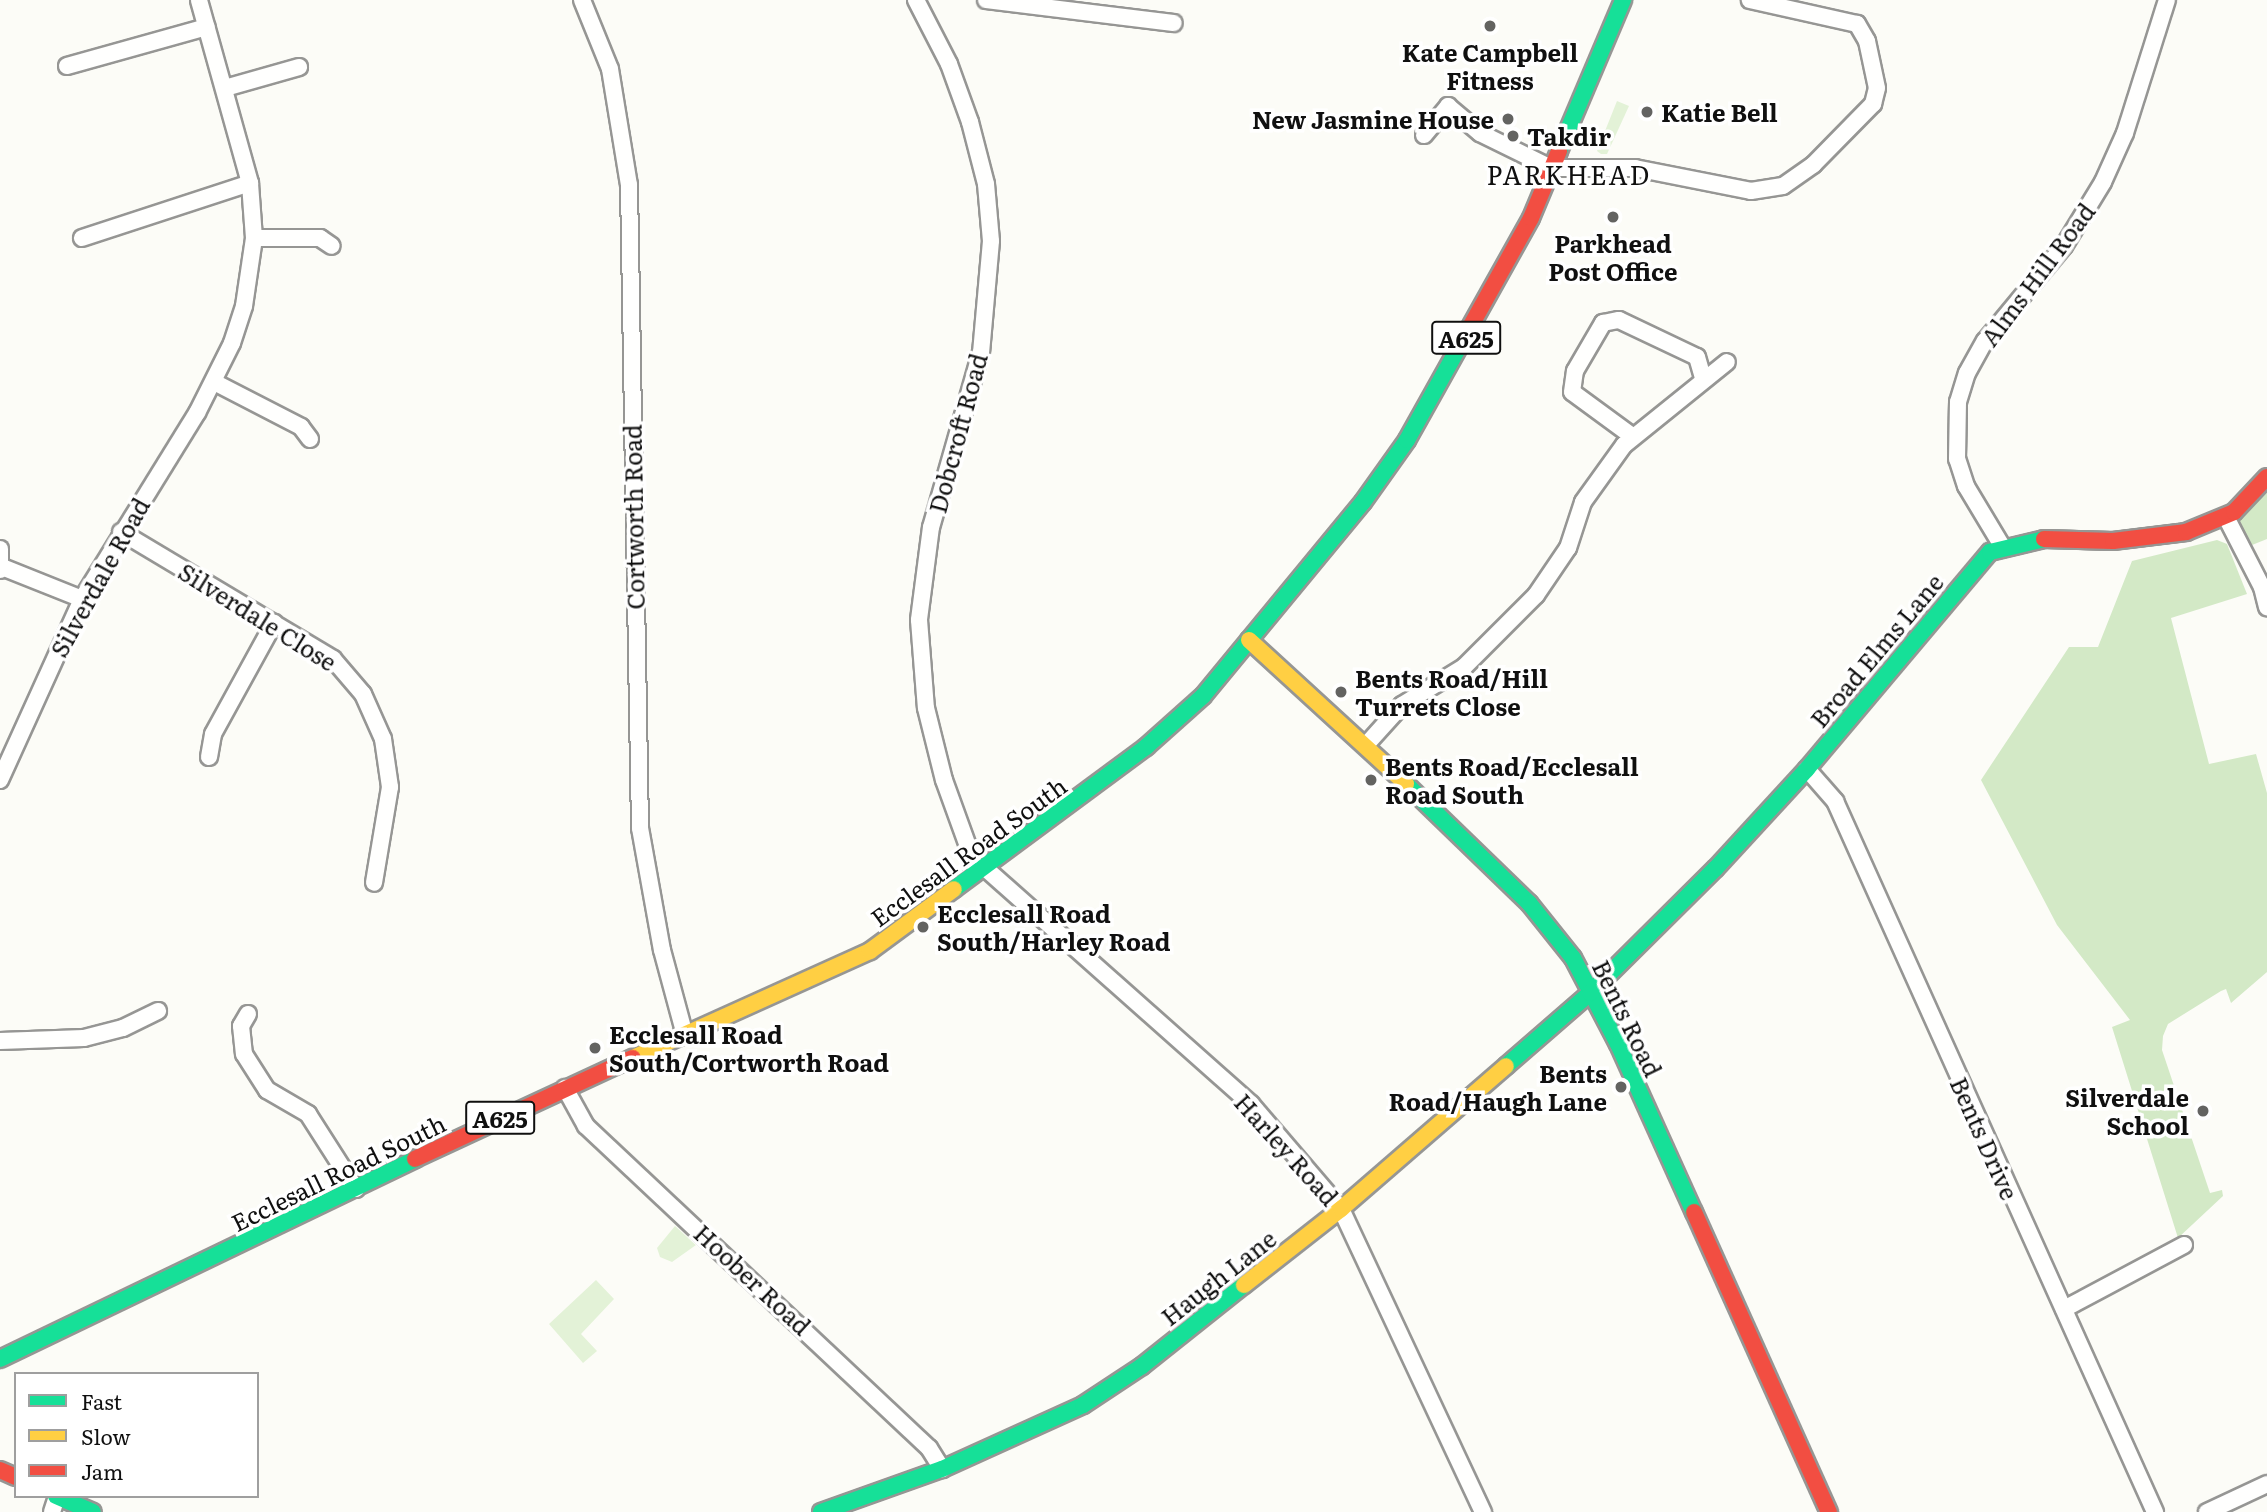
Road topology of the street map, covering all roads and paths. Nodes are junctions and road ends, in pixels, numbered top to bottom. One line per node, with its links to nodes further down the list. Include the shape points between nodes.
1 (199, 0): 9 (street, Silverdale Road)
2 (582, 0): 43 (street, Cortworth Road, via 610,69 629,185 640,828 662,950)
3 (916, 0): 38 (street, Dobcroft Road, via 949,64 970,122 986,184 991,241 981,352 931,527 919,620 926,708 944,780)
4 (986, 0): 8 (street)
5 (1623, 0): 14 (street, Ecclesall Road South / A625)
6 (1750, 0): 14 (street, via 1857,24 1867,41 1877,97 1813,165 1769,191 1662,170)
7 (2167, 0): 27 (street, Alms Hill Road, via 2125,133 2103,182 2064,246 1985,341 1966,373 1958,402 1957,459 1966,486)
8 (1174, 23)
9 (207, 27): 10 (street); 12 (street, Silverdale Road)
10 (67, 66)
11 (299, 67): 12 (street)
12 (225, 88): 15 (street, Silverdale Road)
13 (1424, 135): 14 (street, via 1448,106 1480,133)
14 (1551, 168): 33 (street, Ecclesall Road South / A625, via 1531,218 1407,440)
15 (250, 183): 16 (street); 17 (street, Silverdale Road)
16 (82, 238)
17 (254, 238): 18 (street, via 320,238); 21 (street, Silverdale Road, via 244,306)
18 (332, 246)
19 (1727, 362): 20 (street)
20 (1703, 378): 22 (street); 22 (street, via 1697,357 1619,320 1603,323 1575,371 1572,392)
21 (214, 382): 23 (street, via 301,427); 26 (street, Silverdale Road)
22 (1632, 436): 34 (street, via 1583,502 1568,548 1547,583 1464,667 1402,705)
23 (310, 439)
24 (2267, 477): 25 (street, Broad Elms Lane)
25 (2226, 517): 27 (street, Broad Elms Lane, via 2211,525 2148,539 2036,539); 31 (street, via 2262,587)
26 (121, 532): 30 (street, Silverdale Road); 32 (street, Silverdale Close)
27 (2002, 545): 36 (street, Broad Elms Lane, via 1978,562)
28 (0, 548): 29 (street)
29 (1, 569): 30 (street)
30 (82, 599): 37 (street, Silverdale Road)
31 (2267, 607)
32 (274, 623): 35 (street, via 213,734); 39 (street, Silverdale Close, via 333,659 374,714 389,763 390,787)
33 (1249, 640): 34 (street, Bents Road); 38 (street, Ecclesall Road South / A625, via 1203,696 1146,747)
34 (1366, 745): 40 (street, Bents Road, via 1536,911 1573,958)
35 (209, 757)
36 (1807, 769): 40 (street, Broad Elms Lane); 49 (street, Bents Drive, via 1835,801)
37 (0, 780)
38 (980, 869): 43 (street, Ecclesall Road South / A625, via 870,951); 47 (street, Harley Road, via 1251,1104)
39 (374, 883)
40 (1590, 993): 47 (street, Haugh Lane); 57 (street, Bents Road, via 1618,1044)
41 (158, 1011): 44 (street, via 123,1028 83,1038)
42 (247, 1014): 46 (street, via 241,1026 250,1063 267,1090 308,1114)
43 (685, 1035): 45 (street, Ecclesall Road South / A625)
44 (0, 1041)
45 (565, 1088): 46 (street, Ecclesall Road South / A625); 51 (street, Hoober Road, via 586,1126 869,1390 929,1448)
46 (356, 1189): 50 (street, Ecclesall Road South / A625)
47 (1341, 1209): 51 (street, Haugh Lane, via 1142,1366 1051,1422); 56 (street, Harley Road)
48 (2184, 1245): 49 (street)
49 (2063, 1309): 58 (street, Bents Drive)
50 (0, 1359)
51 (943, 1469): 55 (street, Haugh Lane)
52 (2267, 1484): 59 (street)
53 (62, 1498): 54 (street)
54 (93, 1512)
55 (821, 1512)
56 (1483, 1512)
57 (1829, 1512)
58 (2155, 1512)
59 (2207, 1512)

